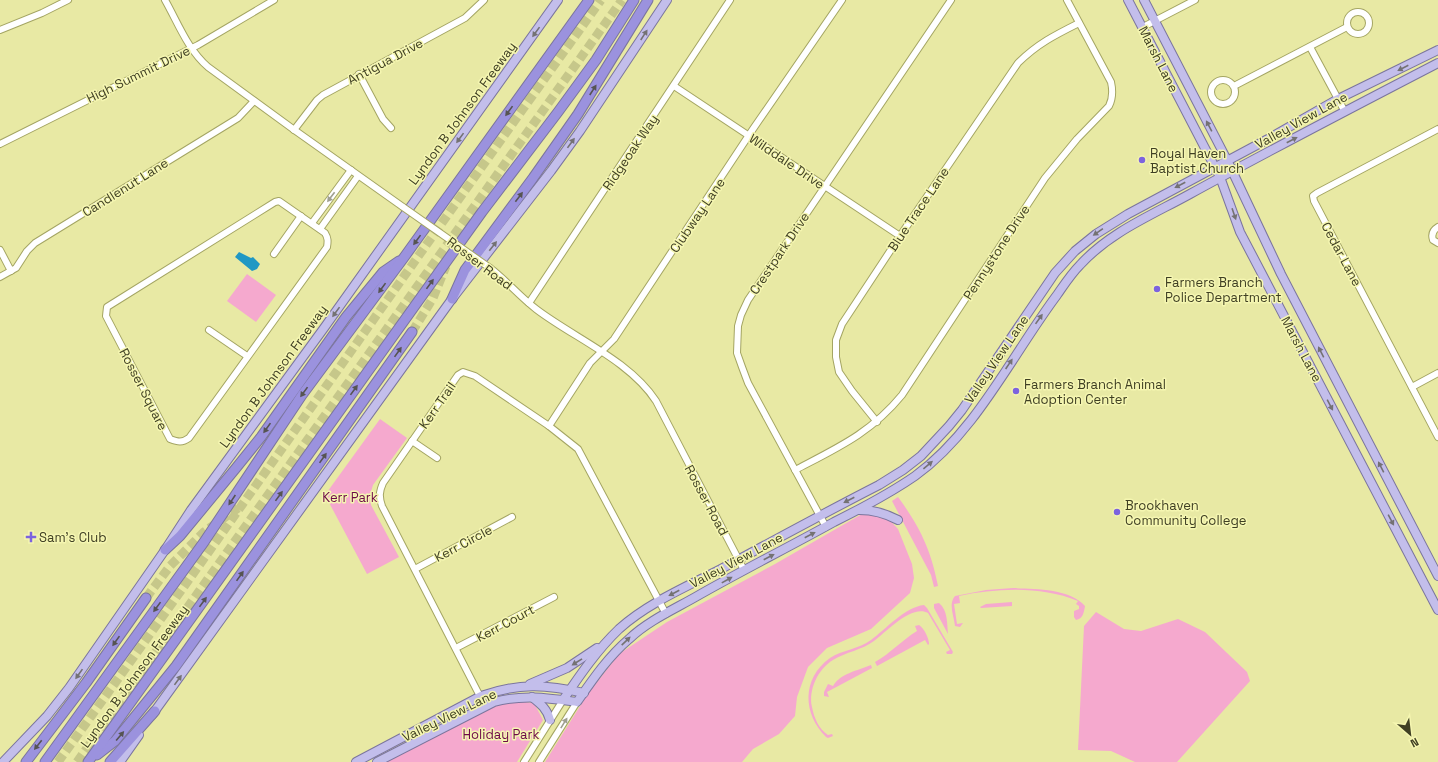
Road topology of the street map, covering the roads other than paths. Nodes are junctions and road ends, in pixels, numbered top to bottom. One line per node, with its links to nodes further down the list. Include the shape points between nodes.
1 (68, 0): 23 (street)
2 (166, 0): 25 (street, Rosser Road)
3 (274, 0): 25 (street, High Summit Drive)
4 (484, 0): 28 (street, Antigua Drive, via 465,18)
5 (558, 0): 82 (main road, Lyndon B Johnson Freeway, one-way to 82, via 191,510)
6 (583, 0): 20 (highway)
7 (589, 0): 20 (highway, Lyndon B Johnson Freeway)
8 (634, 0): 105 (highway, Lyndon B Johnson Freeway, one-way to 8, via 482,212 596,60)
9 (648, 0): 61 (highway, one-way to 9, via 465,270 578,114)
10 (666, 0): 61 (main road, one-way to 10, via 580,131)
11 (730, 0): 29 (street, Ridgeoak Way)
12 (842, 0): 37 (street, Clubway Lane)
13 (951, 0): 45 (street, Crestpark Drive)
14 (1067, 0): 19 (street, Pennystone Drive)
15 (1128, 0): 21 (main road, Marsh Lane)
16 (1144, 0): 18 (main road, Marsh Lane)
17 (1195, 0): 18 (street)
18 (1155, 21): 21 (street); 39 (main road, Marsh Lane, one-way to 18)
19 (1079, 23): 52 (street, Blue Trace Lane, via 1045,40 1018,63); 71 (street, Pennystone Drive, via 1111,82 1113,91 1109,106 1045,178 902,395)
20 (570, 26): 57 (highway, Lyndon B Johnson Freeway, one-way to 57)
21 (1143, 27): 40 (main road, Marsh Lane)
22 (1347, 27): 24 (street)
23 (0, 30)
24 (1310, 47): 30 (street); 31 (street)
25 (192, 48): 32 (street, Rosser Road, via 198,59); 38 (street, High Summit Drive)
26 (1438, 50): 31 (main road, Valley View Lane, one-way to 31)
27 (1438, 63): 33 (main road, Valley View Lane)
28 (359, 74): 34 (street, via 382,120); 36 (street, Antigua Drive, via 323,95)
29 (674, 86): 37 (street, Wilddale Drive); 62 (street, Ridgeoak Way)
30 (1234, 86): 30 (street, via 1225,80 1217,82 1211,91 1213,99 1220,104 1231,101 1236,94)
31 (1338, 99): 33 (street); 39 (main road, Valley View Lane)
32 (254, 101): 36 (street, Rosser Road); 59 (street, Candlenut Lane, via 238,118 35,243)
33 (1345, 112): 42 (main road, Valley View Lane, one-way to 33)
34 (391, 128)
35 (1438, 129): 70 (street, Cedar Lane, via 1313,196)
36 (294, 130): 41 (street, Rosser Road)
37 (749, 136): 45 (street, Wilddale Drive); 66 (street, Clubway Lane, via 614,340)
38 (0, 144)
39 (1227, 160): 40 (main road, Valley View Lane); 42 (main road, Marsh Lane)
40 (1215, 167): 44 (main road, Marsh Lane); 46 (main road, Valley View Lane, one-way to 46)
41 (351, 170): 43 (street, Rosser Road); 48 (street, one-way to 48)
42 (1232, 171): 44 (main road, Valley View Lane); 86 (main road, Marsh Lane, one-way to 42, via 1281,274)
43 (358, 176): 51 (street); 62 (street, Rosser Road, bridge, via 490,268)
44 (1220, 177): 49 (main road, Valley View Lane); 90 (main road, Marsh Lane, one-way to 90, via 1240,232)
45 (824, 185): 52 (street, Wilddale Drive); 76 (street, Crestpark Drive, via 748,300 738,326 737,353 748,383)
46 (1128, 214): 49 (main road); 56 (main road, Valley View Lane, one-way to 56, via 1096,234)
47 (301, 216): 48 (street, Rosser Square); 55 (street); 68 (street, Rosser Square, via 279,201 275,202 107,307 106,316 168,436 178,442 189,438)
48 (312, 223): 51 (street, Rosser Square)
49 (1133, 224): 58 (main road, Valley View Lane, via 1108,240)
50 (1438, 227): 53 (street, via 1432,234 1433,240)
51 (320, 229): 68 (street, Rosser Square, via 327,237 326,247)
52 (900, 236): 71 (street, Blue Trace Lane, via 842,324 836,340 839,372)
53 (1438, 243)
54 (0, 250): 59 (street)
55 (274, 254)
56 (1071, 255): 58 (main road); 65 (main road, Valley View Lane, via 1047,285)
57 (405, 256): 82 (highway, one-way to 82, via 378,278 332,336 246,456 180,536); 108 (highway, Lyndon B Johnson Freeway, one-way to 108, via 302,395 204,542)
58 (1080, 264): 67 (main road, Valley View Lane, one-way to 58)
59 (11, 271): 60 (street, Candlenut Lane)
60 (0, 277)
61 (452, 300): 102 (main road, one-way to 61)
62 (529, 303): 66 (street, Rosser Road)
63 (209, 330): 68 (street)
64 (412, 332): 105 (highway, one-way to 64, via 115,741 176,666)
65 (1008, 344): 67 (main road); 78 (main road, Valley View Lane, one-way to 78, via 962,410 929,449 903,470)
66 (601, 352): 72 (street, Clubway Lane, via 590,363); 83 (street, Rosser Road, via 635,376 650,392)
67 (1018, 352): 77 (main road, Valley View Lane, one-way to 67, via 903,484 942,453 973,417)
68 (247, 356)
69 (1438, 373): 70 (street)
70 (1412, 387): 73 (street, Cedar Lane)
71 (877, 422): 76 (street, Pennystone Drive, via 852,440)
72 (549, 426): 74 (street, Kerr Trail, via 475,376 463,372 458,375); 89 (street, Kerr Trail, via 573,444 582,455)
73 (1438, 437)
74 (412, 441): 75 (street); 84 (street, Kerr Trail, via 383,483 379,498)
75 (437, 458)
76 (795, 470): 78 (street, Crestpark Drive)
77 (858, 510): 80 (main road, via 872,510); 81 (main road, Valley View Lane)
78 (820, 516): 81 (street, Crestpark Drive); 83 (main road, Valley View Lane)
79 (512, 517): 84 (street, Kerr Circle)
80 (898, 520)
81 (826, 527): 85 (main road, Valley View Lane, one-way to 81)
82 (165, 550): 106 (main road, Lyndon B Johnson Freeway, one-way to 106, via 65,694)
83 (738, 559): 85 (street, Rosser Road); 89 (main road, Valley View Lane, one-way to 89)
84 (415, 569): 93 (street, Kerr Trail)
85 (744, 570): 91 (main road, Valley View Lane, one-way to 85)
86 (1438, 576)
87 (554, 597): 93 (street, Kerr Court)
88 (146, 598): 107 (highway, one-way to 107)
89 (659, 602): 91 (street, Kerr Trail); 92 (main road, Valley View Lane, via 631,620)
90 (1438, 610)
91 (666, 614): 96 (main road, Valley View Lane, one-way to 91, via 600,669 630,637)
92 (609, 640): 94 (main road, one-way to 94, via 567,668); 95 (main road, Valley View Lane, via 589,662)
93 (456, 648): 97 (street, Kerr Trail)
94 (522, 686): 95 (main road, Valley View Lane); 97 (main road, Valley View Lane)
95 (570, 690): 96 (main road, Valley View Lane); 99 (main road, Valley View Lane)
96 (584, 693): 100 (main road, Valley View Lane)
97 (481, 696): 101 (street, Kerr Trail); 104 (main road, Valley View Lane)
98 (531, 696): 99 (main road, Valley View Lane); 101 (main road, Valley View Lane, via 513,697); 103 (main road, via 546,708)
99 (563, 700): 100 (main road, Valley View Lane); 103 (street)
100 (577, 702): 114 (street, one-way to 100)
101 (485, 706): 112 (main road, Valley View Lane)
102 (155, 711): 109 (highway); 110 (main road)
103 (550, 720): 113 (street)
104 (368, 759): 111 (main road, Valley View Lane)
105 (89, 761)
106 (3, 762)
107 (26, 762)
108 (45, 762)
109 (110, 762)
110 (120, 762)
111 (356, 762)
112 (377, 762)
113 (524, 762)
114 (539, 762)

